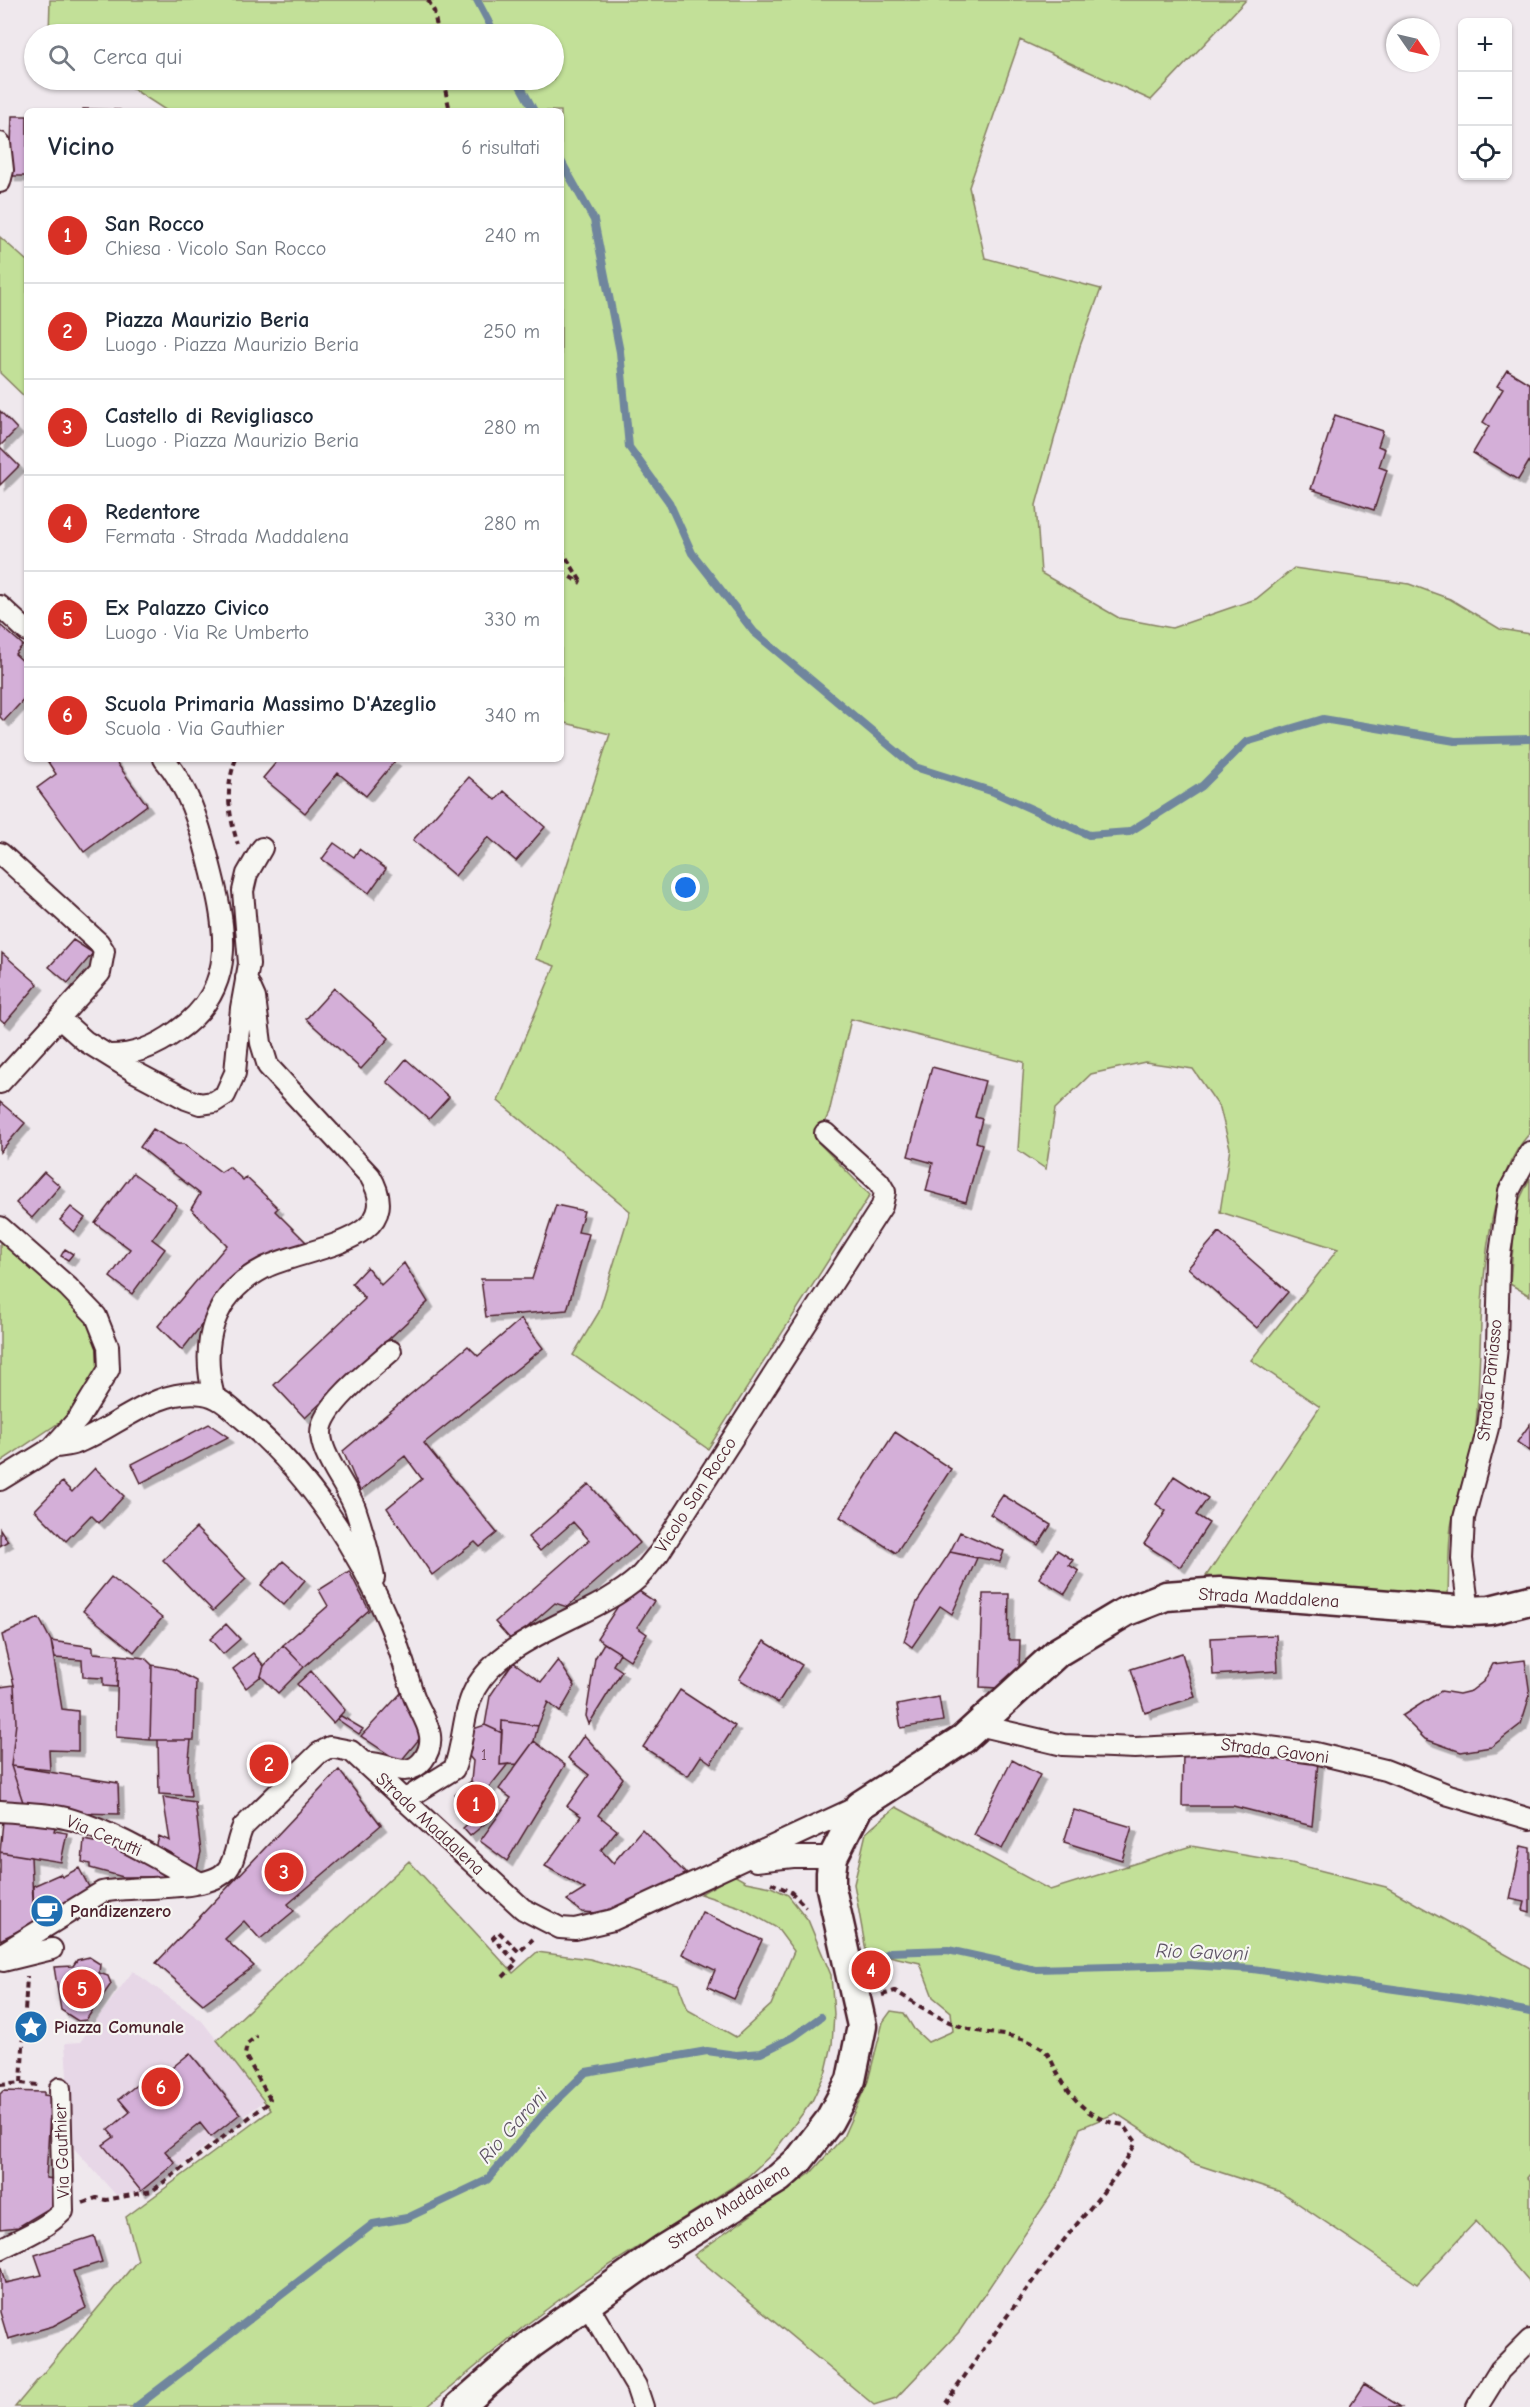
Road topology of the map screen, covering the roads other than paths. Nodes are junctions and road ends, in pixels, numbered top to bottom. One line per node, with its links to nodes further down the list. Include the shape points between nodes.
1 (0, 143): 2 (street)
2 (0, 182)
3 (0, 606): 4 (street)
4 (24, 628)
5 (166, 762): 10 (street, via 183,784 200,827 216,892 224,959 205,1008 190,1022 152,1046 129,1055)
6 (262, 848): 8 (street, via 247,874 243,891 249,964)
7 (0, 853): 9 (street, via 104,951 100,973)
8 (246, 978): 10 (street, via 235,1073 225,1095 214,1102 200,1104 186,1099); 16 (street, via 255,998 268,1066 370,1176 381,1198 381,1207 374,1222 366,1228 262,1269 232,1293 209,1331 208,1367)
9 (59, 1018): 10 (street); 11 (street)
10 (110, 1056)
11 (0, 1083)
12 (825, 1133): 24 (street, Vicolo San Rocco, via 879,1182 885,1192 882,1206 659,1553 618,1592 529,1641 489,1669 470,1701 454,1769)
13 (1530, 1152): 21 (street, Strada Paniasso, via 1509,1191 1499,1262 1497,1348 1488,1428 1464,1518 1462,1559)
14 (0, 1227): 17 (street, via 96,1317 108,1347 109,1369 99,1388)
15 (391, 1351): 19 (street, via 350,1390 322,1426 324,1449 356,1509)
16 (214, 1397): 17 (street, via 189,1392 165,1398 78,1443); 19 (street, via 259,1433 317,1494)
17 (52, 1448): 18 (street)
18 (0, 1480)
19 (378, 1599): 23 (street, via 430,1728 431,1741 423,1760 413,1768 399,1771)
20 (1530, 1600): 21 (street, Strada Maddalena)
21 (1469, 1611): 22 (street, Strada Maddalena, via 1220,1592 1166,1596 1125,1612 1058,1652)
22 (978, 1725): 25 (street, Strada Maddalena); 27 (street, Strada Gavoni, via 1063,1745 1135,1748 1239,1743 1315,1753 1385,1770 1449,1795)
23 (360, 1760): 24 (street, Strada Maddalena); 30 (street, via 341,1748 330,1747 319,1753 243,1827 230,1866 223,1875)
24 (404, 1800): 29 (street, Strada Maddalena, via 523,1909 548,1924 575,1929 592,1927)
25 (859, 1806): 28 (street, Strada Maddalena); 29 (street, Strada Maddalena)
26 (0, 1811): 30 (street, Via Cerutti, via 74,1820)
27 (1530, 1819)
28 (833, 1857): 29 (street, Strada Maddalena, via 793,1857); 36 (street, Strada Maddalena, via 831,1887 862,2026 851,2080 816,2140 779,2178 664,2249)
29 (733, 1866)
30 (207, 1881): 32 (street, via 102,1892)
31 (52, 1949): 33 (street)
32 (0, 1955)
33 (0, 1962)
34 (60, 2088): 35 (street, Via Gauthier, via 63,2211 51,2224)
35 (0, 2249)
36 (587, 2304): 38 (street, Strada Maddalena, via 531,2344); 39 (street, via 636,2386)
37 (1530, 2340): 40 (street, via 1500,2370)
38 (459, 2407)
39 (643, 2407)
40 (1477, 2407)

